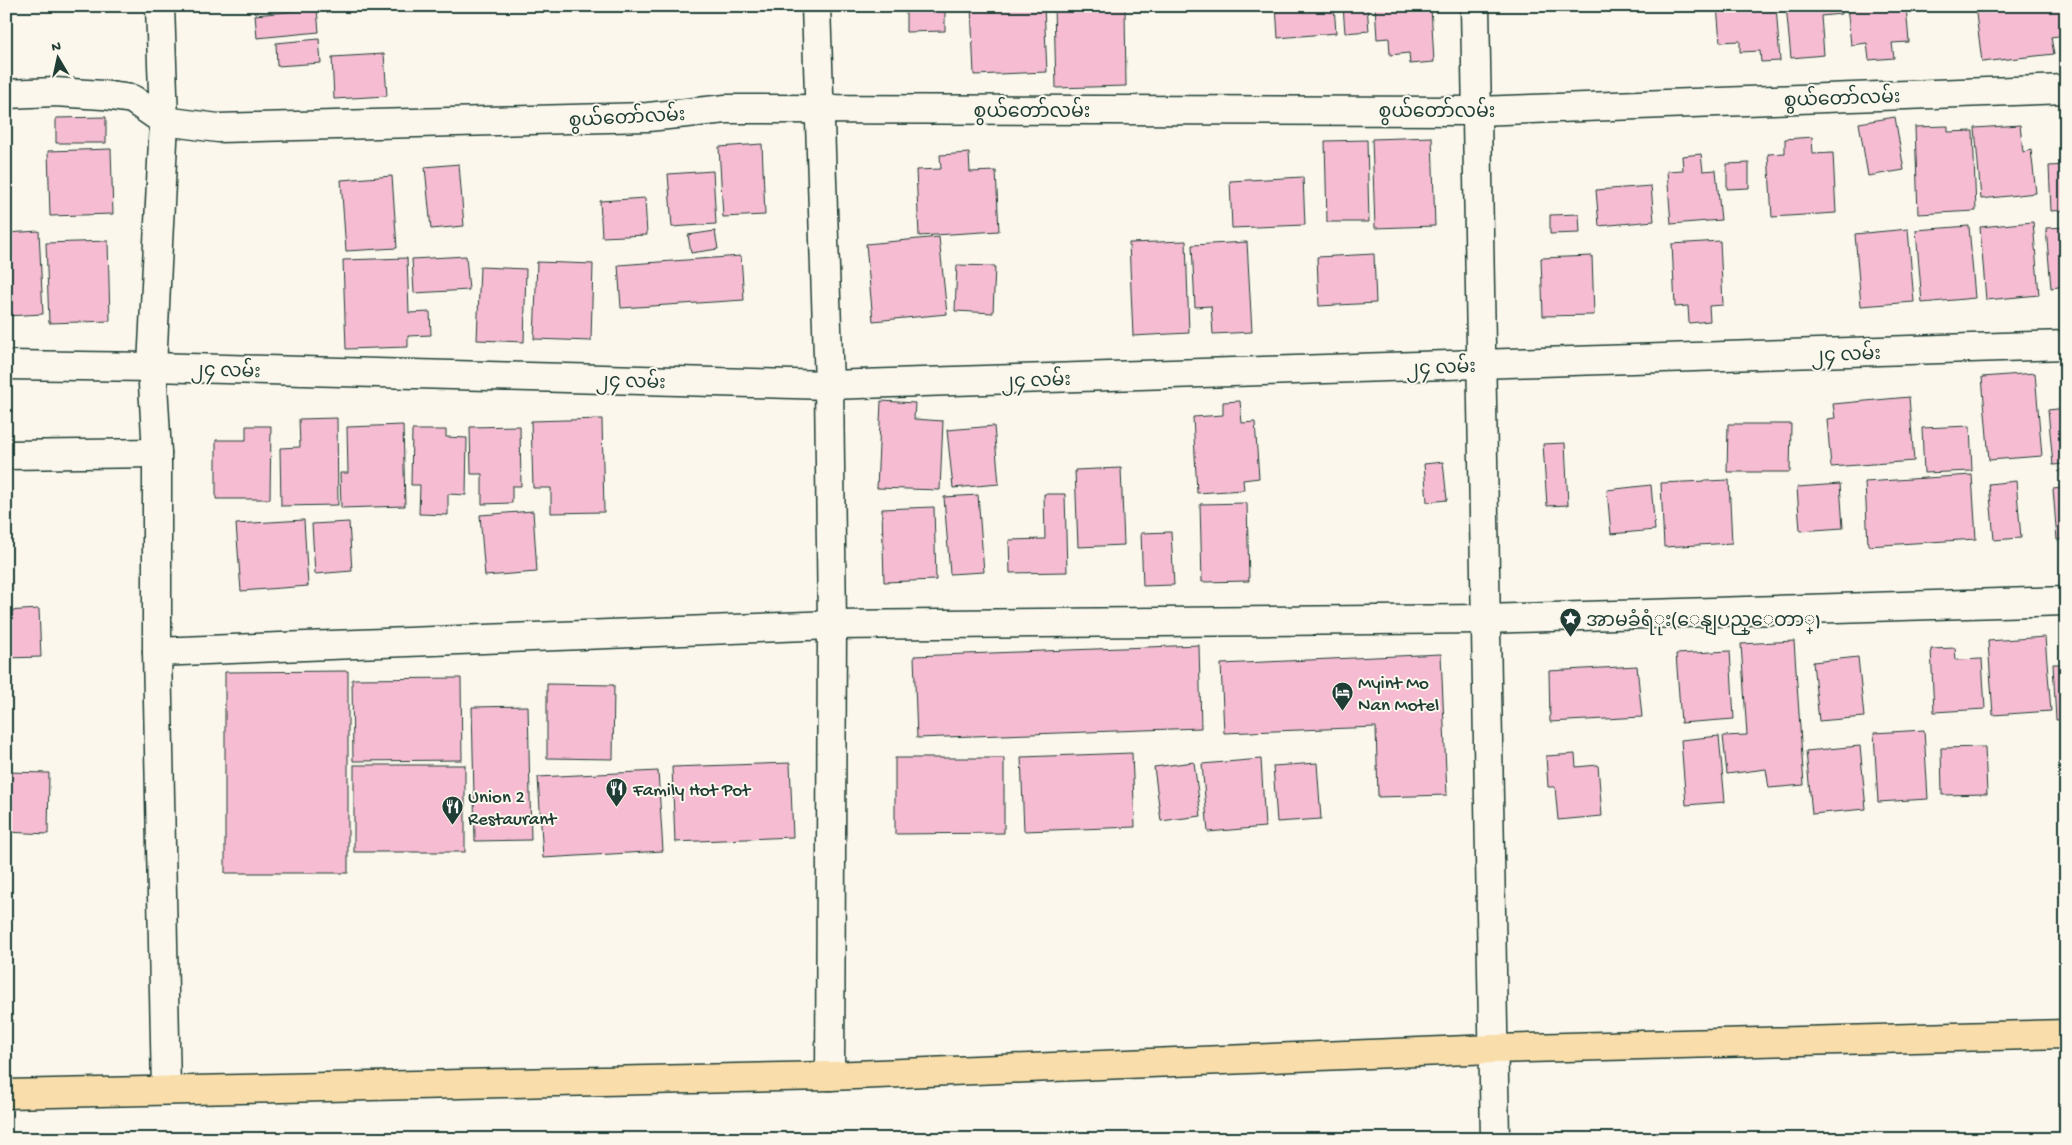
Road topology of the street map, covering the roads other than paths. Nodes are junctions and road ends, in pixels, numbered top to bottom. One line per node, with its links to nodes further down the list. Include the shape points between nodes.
1 (160, 6): 8 (street)
2 (816, 6): 6 (street)
3 (1475, 6): 7 (street)
4 (2066, 89): 7 (street, စွယ်တော်လမ်း)
5 (6, 94): 8 (street, စွယ်တော်လမ်း, via 55,92 132,99)
6 (820, 109): 7 (street, စွယ်တော်လမ်း); 8 (street, စွယ်တော်လမ်း, via 726,109 648,117 218,128); 13 (street)
7 (1477, 111): 11 (street)
8 (164, 121): 12 (street)
9 (2066, 345): 11 (street, ၂၄ လမ်း)
10 (6, 365): 12 (street, ၂၄ လမ်း)
11 (1481, 365): 13 (street, ၂၄ လမ်း); 17 (street)
12 (152, 367): 13 (street, ၂၄ လမ်း); 14 (street)
13 (829, 385): 18 (street)
14 (157, 453): 15 (street); 19 (street)
15 (6, 455)
16 (2066, 601): 17 (street)
17 (1485, 619): 18 (street); 21 (street)
18 (832, 625): 19 (street); 22 (street)
19 (157, 652): 23 (street)
20 (2066, 1034): 21 (main road)
21 (1493, 1049): 22 (main road); 25 (street)
22 (830, 1076): 23 (main road)
23 (166, 1089): 24 (main road)
24 (6, 1094)
25 (1495, 1139)

